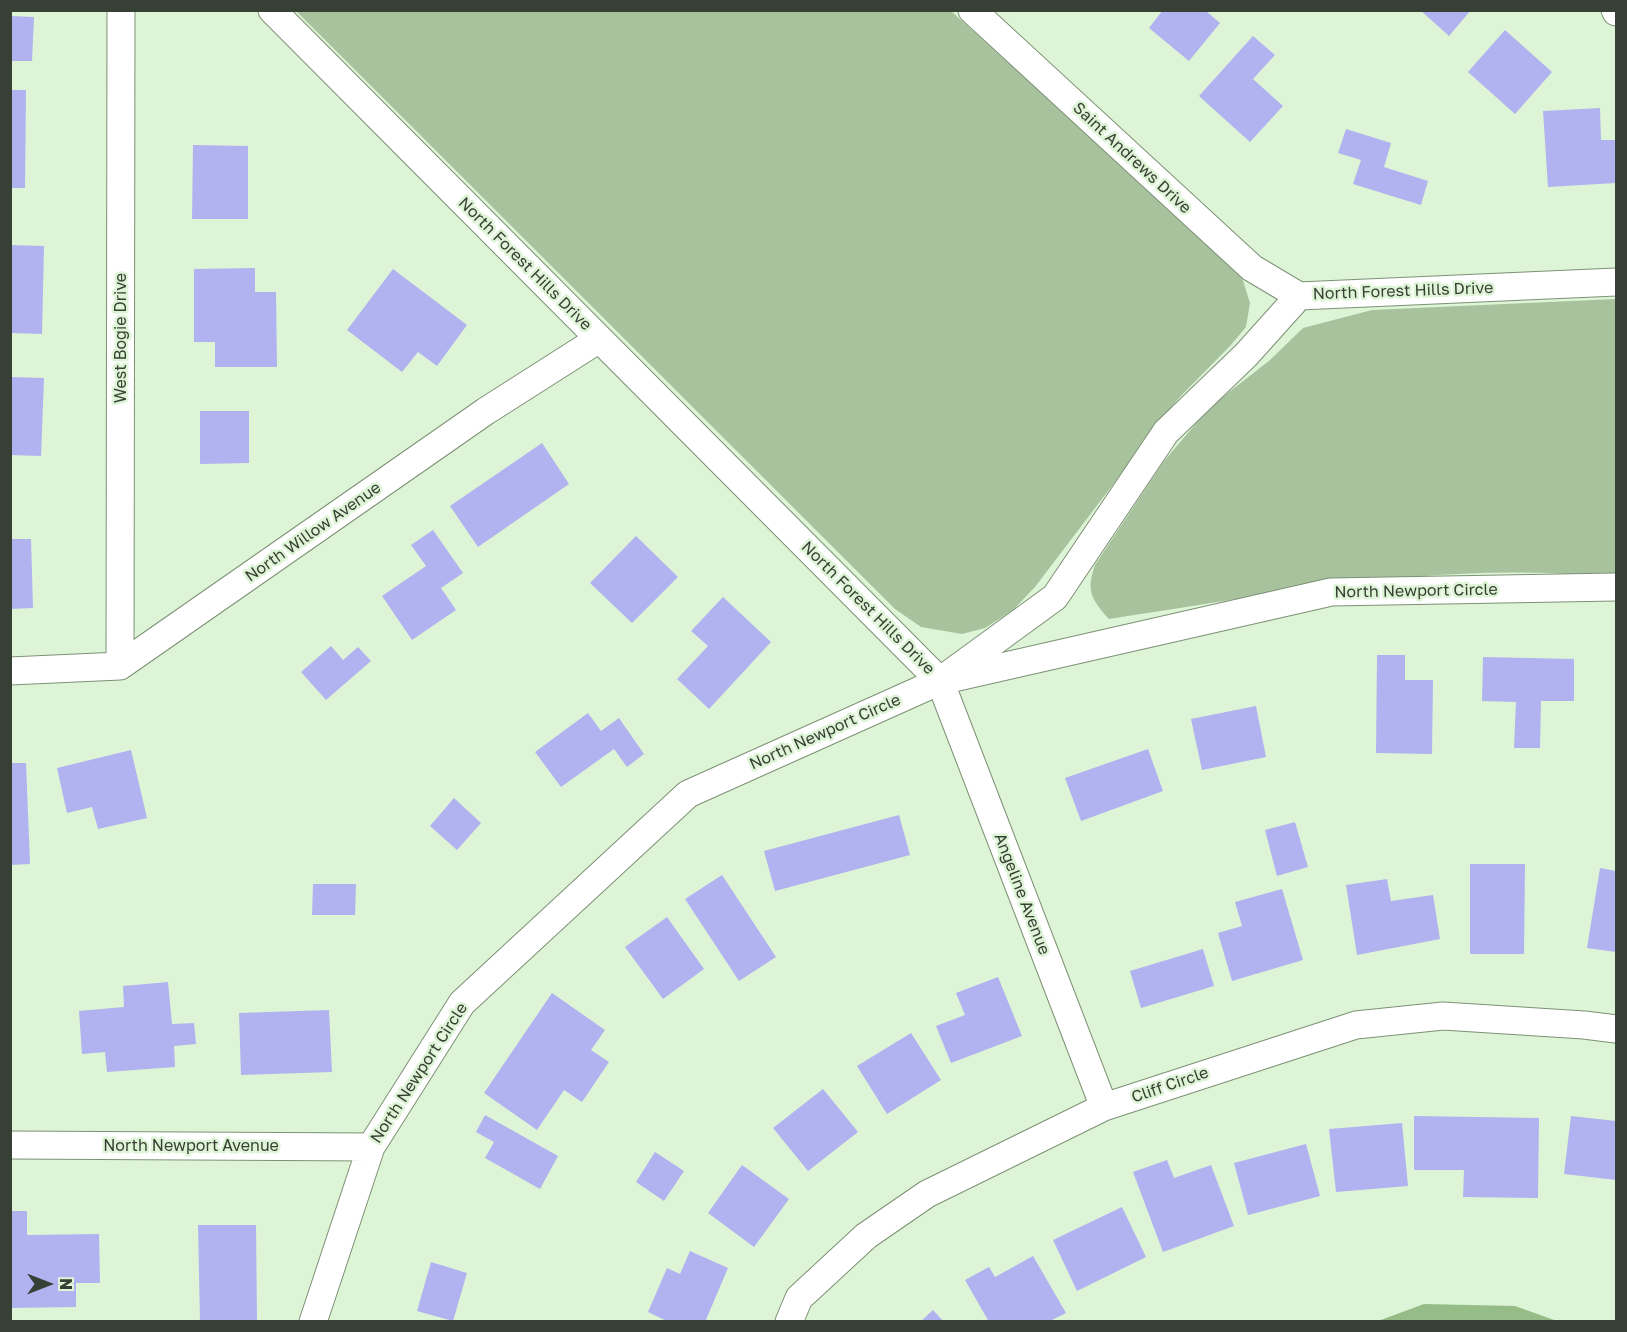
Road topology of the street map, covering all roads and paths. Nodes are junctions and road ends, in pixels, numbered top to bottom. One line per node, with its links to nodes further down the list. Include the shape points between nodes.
1 (121, 10): 8 (street, West Bogie Drive)
2 (272, 10): 6 (street, North Forest Hills Drive)
3 (972, 10): 5 (street, Saint Andrews Drive, via 1252,268)
4 (1617, 282): 5 (street, North Forest Hills Drive)
5 (1299, 296): 10 (street, North Forest Hills Drive, via 1246,355 1166,432 1055,597)
6 (599, 339): 8 (street, North Willow Avenue, via 486,411); 10 (street, North Forest Hills Drive)
7 (1617, 587): 10 (street, North Newport Circle, via 1331,592)
8 (120, 666): 9 (street)
9 (10, 671)
10 (940, 681): 12 (street, Angeline Avenue); 14 (street, North Newport Circle, via 688,794 462,1003)
11 (1617, 1029): 12 (street, Cliff Circle, via 1443,1016 1356,1025)
12 (1104, 1107): 16 (street, Cliff Circle, via 927,1194 858,1243 799,1298)
13 (10, 1145): 14 (street, North Newport Avenue)
14 (371, 1147): 15 (street, North Newport Circle)
15 (313, 1322)
16 (789, 1322)

